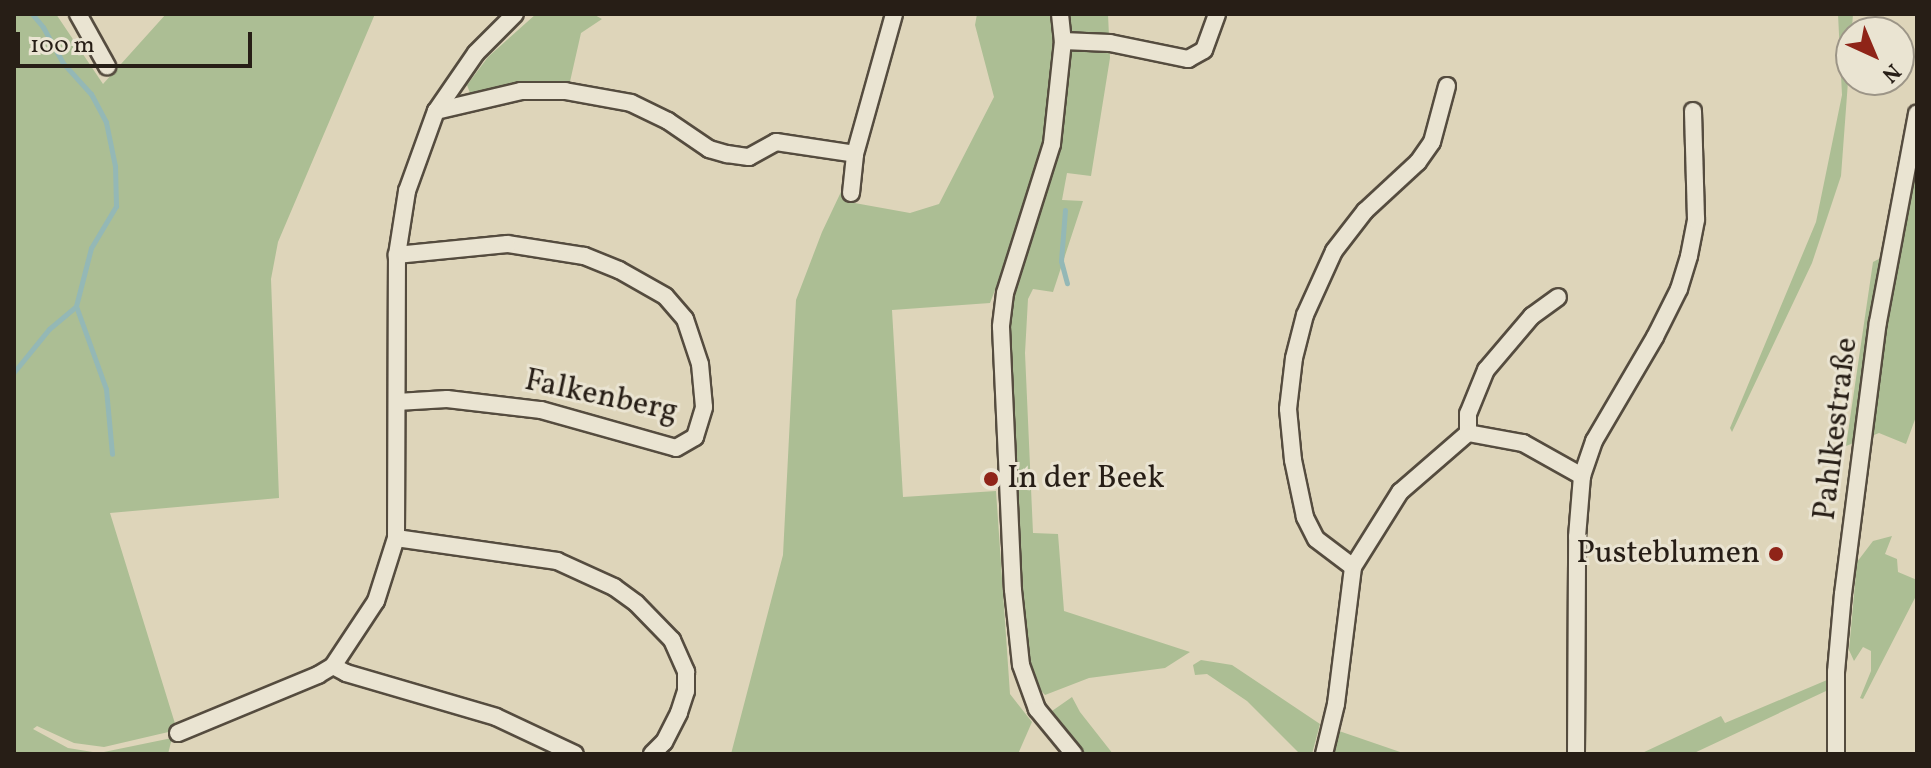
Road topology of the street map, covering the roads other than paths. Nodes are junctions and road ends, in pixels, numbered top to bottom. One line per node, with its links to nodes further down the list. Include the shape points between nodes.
1 (78, 14): 7 (street)
2 (515, 14): 9 (street, via 476,53)
3 (894, 14): 12 (street)
4 (1060, 14): 6 (street)
5 (1217, 14): 6 (street, via 1204,50 1188,59 1110,43)
6 (1063, 41): 25 (street, via 1052,144 1005,293 1001,327 1021,665 1037,709)
7 (107, 66)
8 (1447, 86): 20 (street, via 1432,142 1334,251 1305,315 1294,358 1288,409 1305,517 1316,539)
9 (436, 111): 12 (street, via 521,91 565,91 631,103 709,149 749,157 776,142); 14 (street, via 407,191)
10 (1693, 111): 18 (street, via 1696,219 1689,256 1655,337 1594,441)
11 (1917, 114): 28 (street, Pahlkestraße, via 1878,322 1843,594)
12 (855, 154): 13 (street)
13 (851, 193)
14 (397, 255): 16 (street); 16 (street, Falkenberg, via 507,244 584,256 619,270 665,296 685,319 700,364 704,407 695,437 676,448 527,408 447,399)
15 (1558, 297): 17 (street, via 1532,316 1486,370 1468,414)
16 (397, 402): 19 (street)
17 (1468, 433): 18 (street, via 1523,443); 20 (street, via 1400,492)
18 (1582, 476): 27 (street)
19 (396, 538): 21 (street, via 376,601); 24 (street, via 557,561 636,603 672,640 686,672 679,713)
20 (1353, 567): 26 (street, via 1336,704)
21 (333, 666): 22 (street); 23 (street, via 496,717)
22 (178, 733)
23 (575, 754)
24 (652, 754)
25 (1074, 754)
26 (1324, 754)
27 (1576, 754)
28 (1836, 754)

